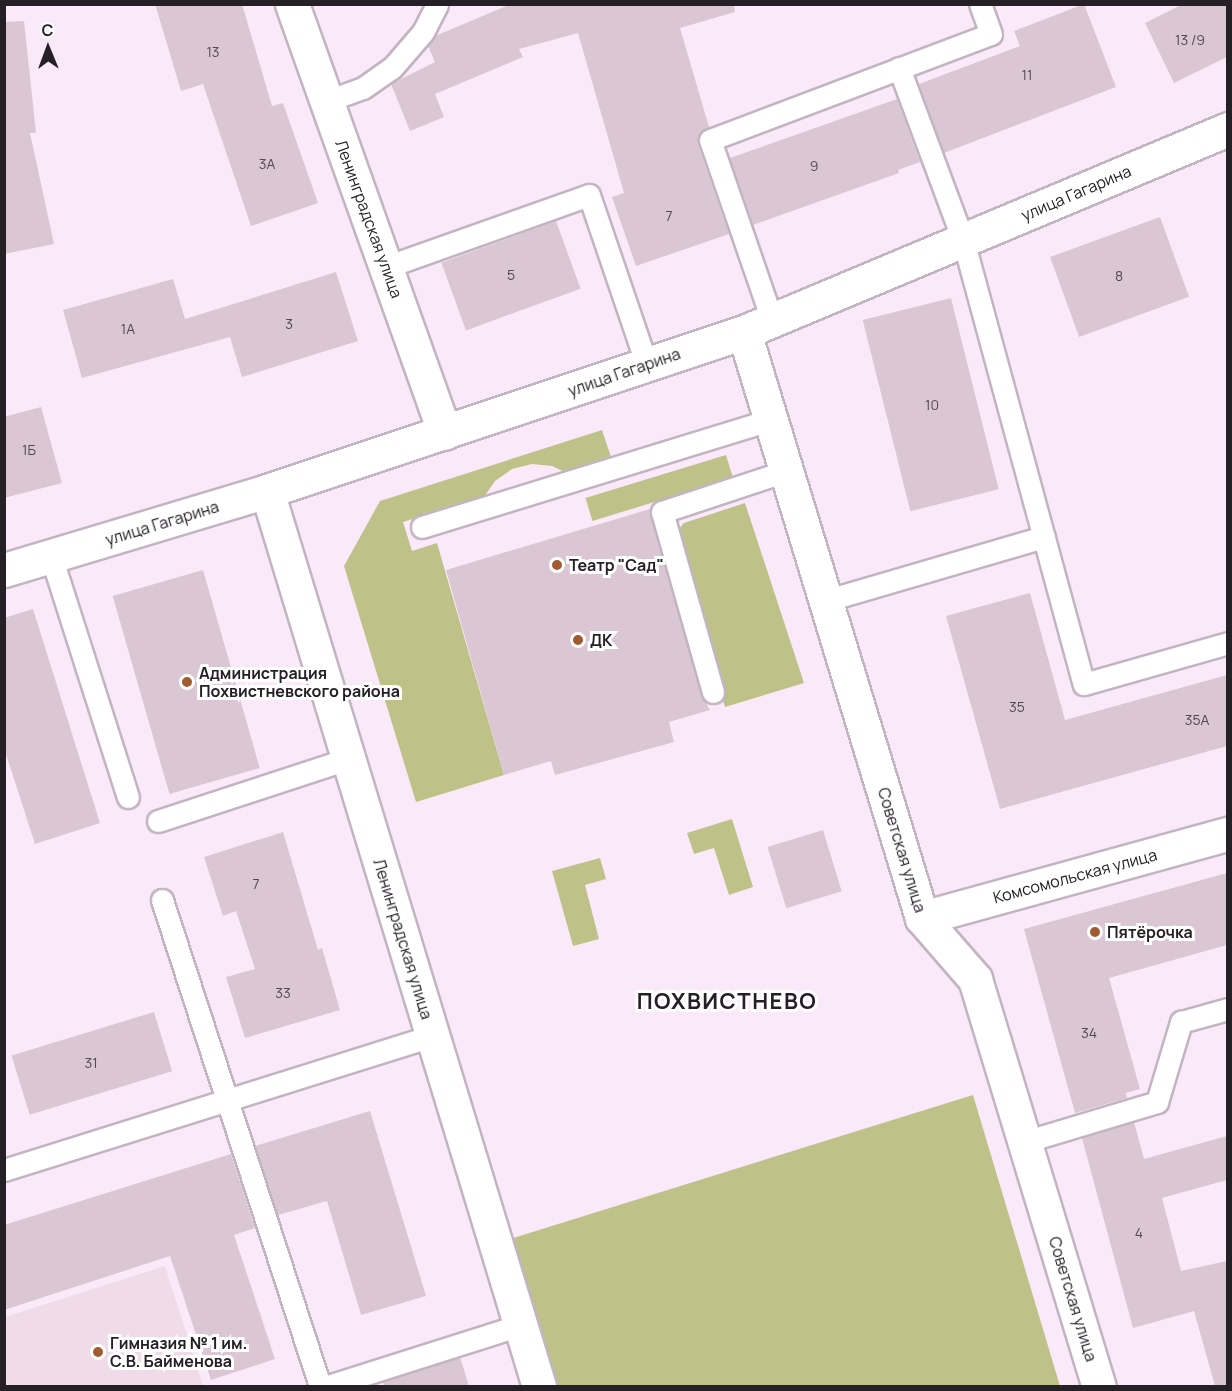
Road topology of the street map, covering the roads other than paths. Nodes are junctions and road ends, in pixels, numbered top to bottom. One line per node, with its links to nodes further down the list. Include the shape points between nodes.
1 (292, 4): 5 (street, Ленинградская улица)
2 (437, 4): 5 (lane, via 423,32 392,68 363,88)
3 (980, 4): 4 (lane, via 991,34)
4 (899, 68): 7 (lane); 9 (lane, via 710,140)
5 (327, 101): 8 (street, Ленинградская улица)
6 (1227, 129): 7 (street, улица Гагарина)
7 (963, 240): 9 (street, улица Гагарина); 16 (lane)
8 (386, 267): 10 (lane, via 589,195); 12 (street, Ленинградская улица)
9 (758, 326): 10 (street, улица Гагарина); 11 (street, Советская улица)
10 (647, 365): 12 (street, улица Гагарина)
11 (772, 419): 13 (street, Советская улица); 15 (lane)
12 (446, 433): 14 (street, улица Гагарина)
13 (789, 470): 19 (street, Советская улица); 21 (lane, via 662,512)
14 (267, 491): 17 (street, улица Гагарина); 22 (street, Ленинградская улица)
15 (422, 527)
16 (1044, 537): 19 (lane); 20 (lane, via 1084,684)
17 (51, 556): 18 (street, улица Гагарина); 23 (lane)
18 (4, 570)
19 (828, 600): 27 (street, Советская улица)
20 (1227, 643)
21 (713, 692)
22 (348, 759): 24 (lane); 29 (street, Ленинградская улица)
23 (128, 797)
24 (158, 821)
25 (1227, 834): 27 (street, Комсомольская улица)
26 (162, 900): 30 (lane)
27 (922, 918): 31 (street, Советская улица, via 975,979)
28 (1227, 1009): 31 (lane, via 1181,1022 1157,1102)
29 (432, 1036): 30 (lane); 33 (street, Ленинградская улица)
30 (227, 1100): 32 (lane); 34 (lane)
31 (1024, 1142): 37 (street, Советская улица)
32 (4, 1170)
33 (520, 1325): 35 (lane); 36 (street, Ленинградская улица)
34 (320, 1386)
35 (328, 1386)
36 (539, 1386)
37 (1099, 1386)

